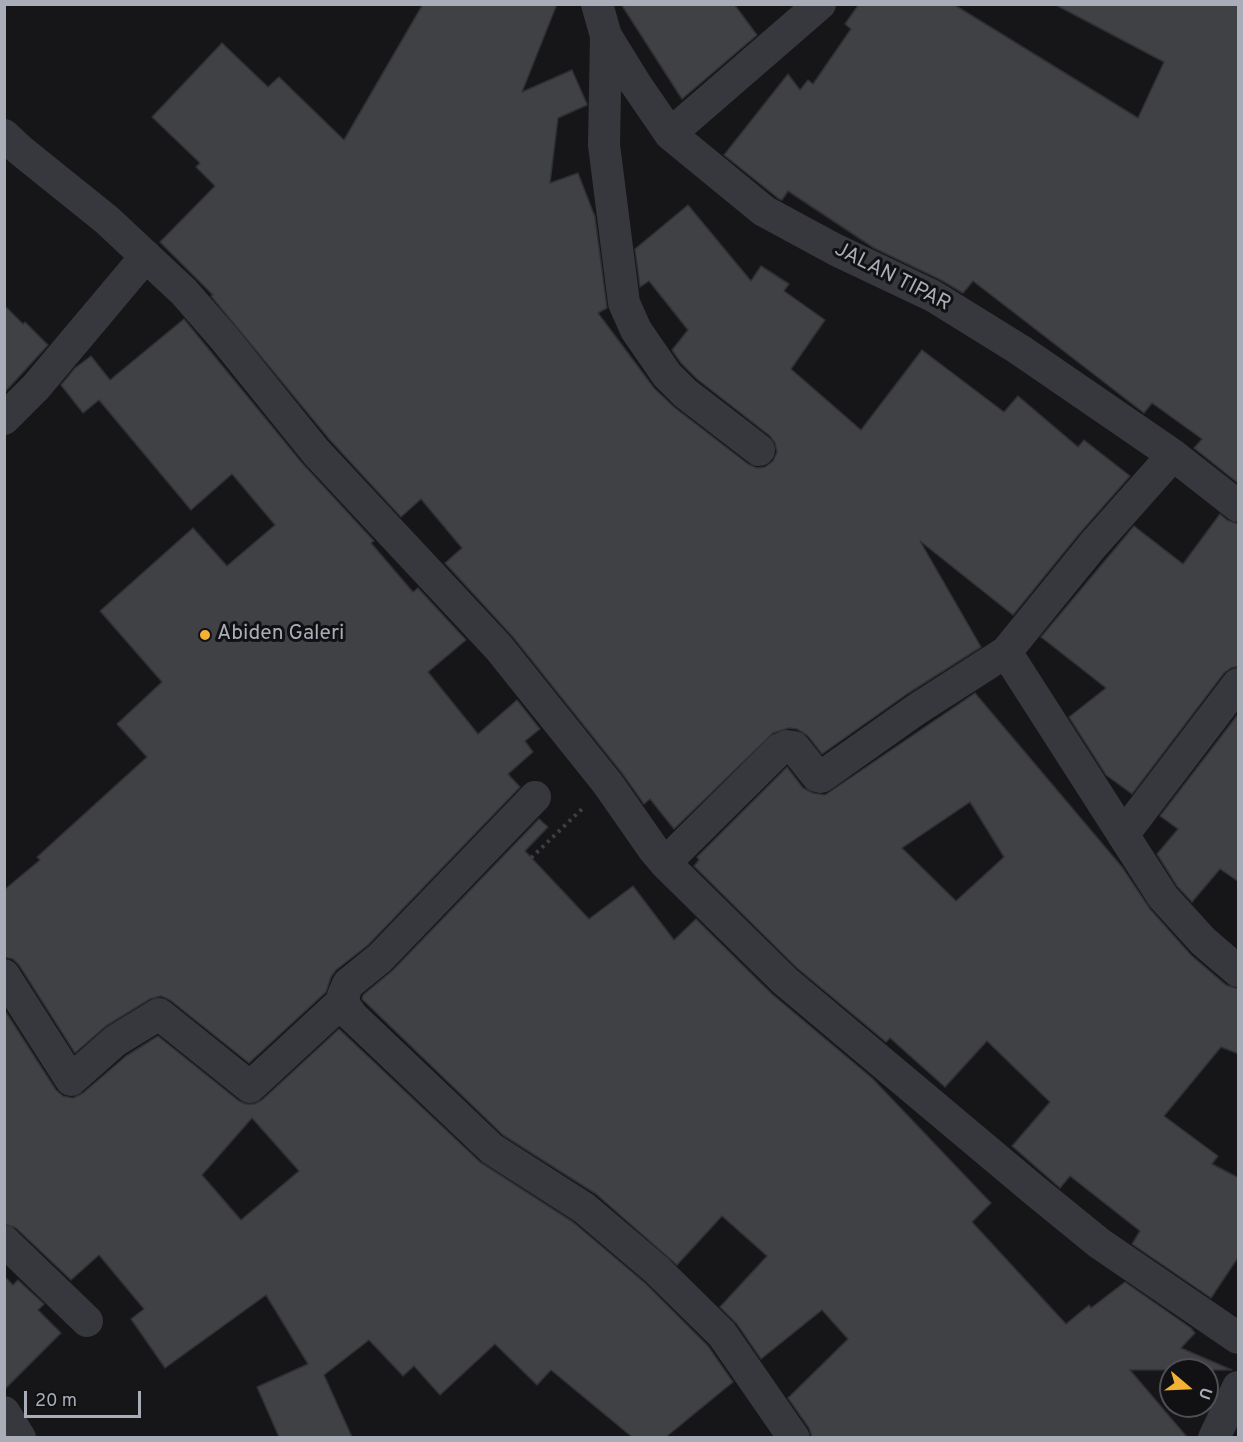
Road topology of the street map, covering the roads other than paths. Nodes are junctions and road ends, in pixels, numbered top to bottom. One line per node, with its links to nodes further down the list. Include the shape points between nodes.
1 (597, 4): 3 (street, JALAN TIPAR)
2 (820, 4): 4 (street)
3 (606, 36): 4 (street, JALAN TIPAR); 8 (street, via 604,145 624,303 636,330 667,375)
4 (670, 134): 9 (street, JALAN TIPAR, via 764,212 933,296 1020,350)
5 (4, 135): 6 (street)
6 (146, 256): 7 (street, via 36,387); 15 (street, via 191,299 316,452 499,648 608,784)
7 (4, 419)
8 (759, 450)
9 (1173, 455): 10 (street, JALAN TIPAR); 11 (street)
10 (1239, 506)
11 (1006, 652): 14 (street); 15 (street, via 821,777 794,747 780,749)
12 (1239, 684): 14 (street)
13 (535, 797): 18 (street, via 380,958 348,984)
14 (1123, 835): 16 (street, via 1163,897 1203,941)
15 (665, 863): 21 (street, via 785,981 1034,1190 1099,1243)
16 (1239, 971)
17 (4, 975): 18 (street, via 71,1080 115,1041 159,1014 250,1087)
18 (344, 1000): 25 (street, via 352,1016 492,1149 584,1208 657,1270 722,1334)
19 (4, 1241): 20 (street)
20 (87, 1321)
21 (1239, 1338)
22 (1239, 1387): 26 (street)
23 (4, 1412): 24 (street)
24 (20, 1437)
25 (794, 1437)
26 (1214, 1437)

